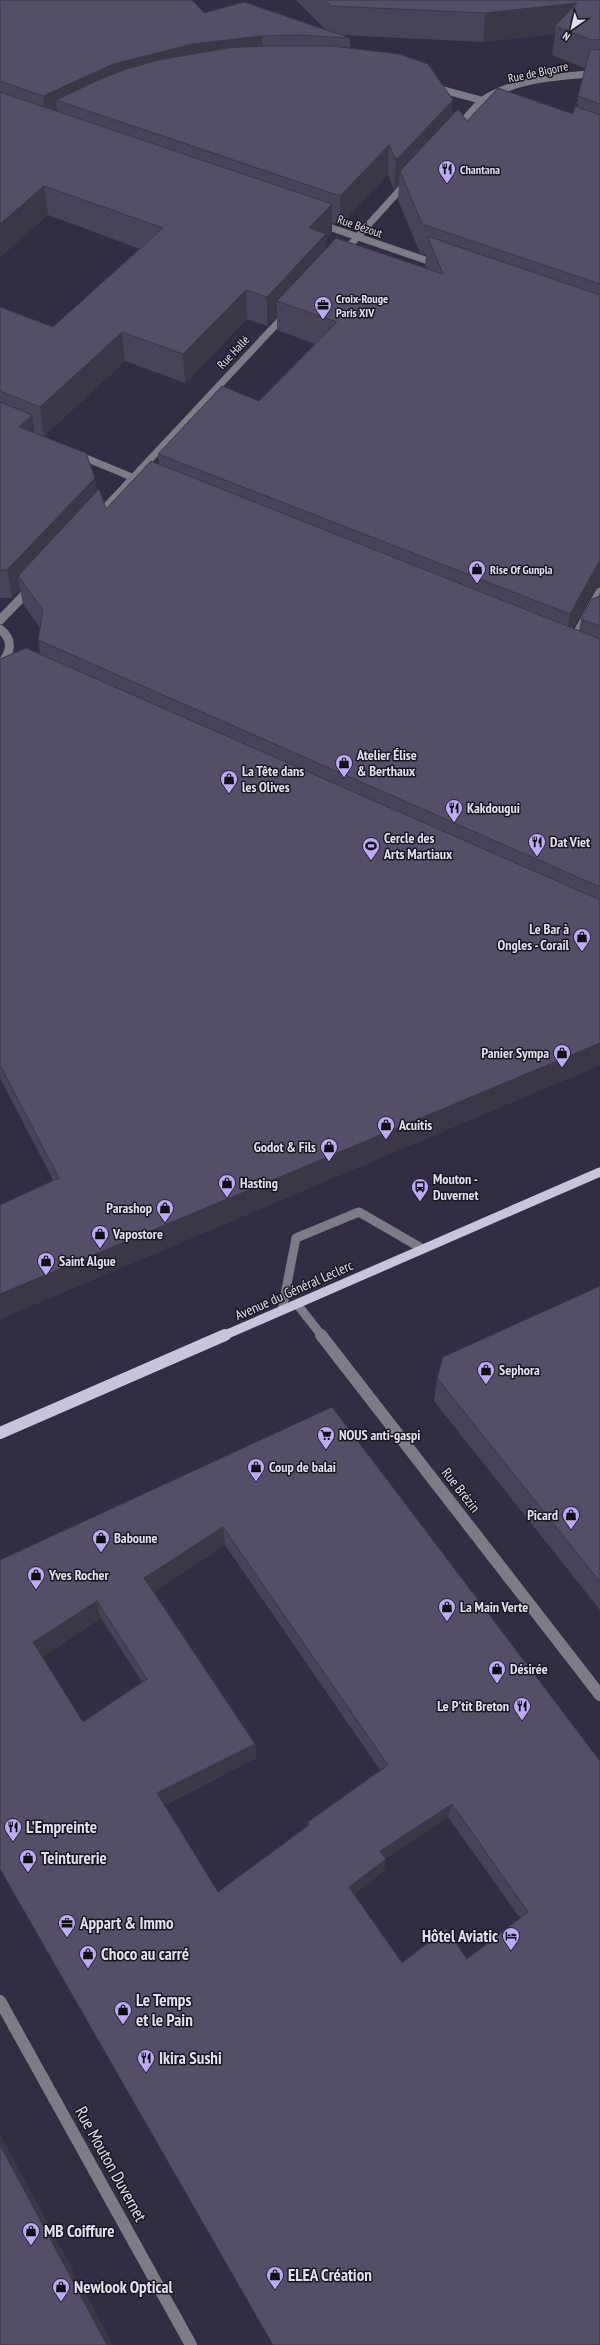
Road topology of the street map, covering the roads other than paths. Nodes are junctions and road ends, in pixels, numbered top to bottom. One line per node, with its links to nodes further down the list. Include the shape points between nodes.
1 (600, 73): 3 (street, Rue de Bigorre, via 555,77 506,90)
2 (427, 85): 3 (street)
3 (484, 100): 4 (street); 5 (street)
4 (497, 105)
5 (449, 136)
6 (412, 177): 8 (street)
7 (313, 222): 8 (street, Rue Bézout)
8 (357, 237): 9 (street); 10 (street, Rue Bézout)
9 (339, 257)
10 (446, 267)
11 (290, 309): 13 (street, Rue Hallé)
12 (70, 452): 13 (street)
13 (133, 477): 14 (street); 15 (street, Rue Hallé)
14 (146, 482)
15 (93, 520)
16 (36, 582): 19 (street)
17 (600, 592): 20 (street)
18 (594, 618): 20 (street)
19 (0, 620)
20 (583, 623): 22 (street)
21 (0, 629): 23 (street, via 9,638 11,645)
22 (572, 651)
23 (6, 662)
24 (600, 1172): 25 (main road, Avenue du Général Leclerc)
25 (423, 1249): 26 (main road, Avenue du Général Leclerc); 27 (street, via 359,1212 296,1238)
26 (297, 1304): 27 (main road, Avenue du Général Leclerc); 29 (street, Rue Brézin)
27 (282, 1310): 28 (main road, Avenue du Général Leclerc)
28 (0, 1433)
29 (600, 1695)
30 (0, 2001): 31 (street, Rue Mouton Duvernet)
31 (191, 2345)

